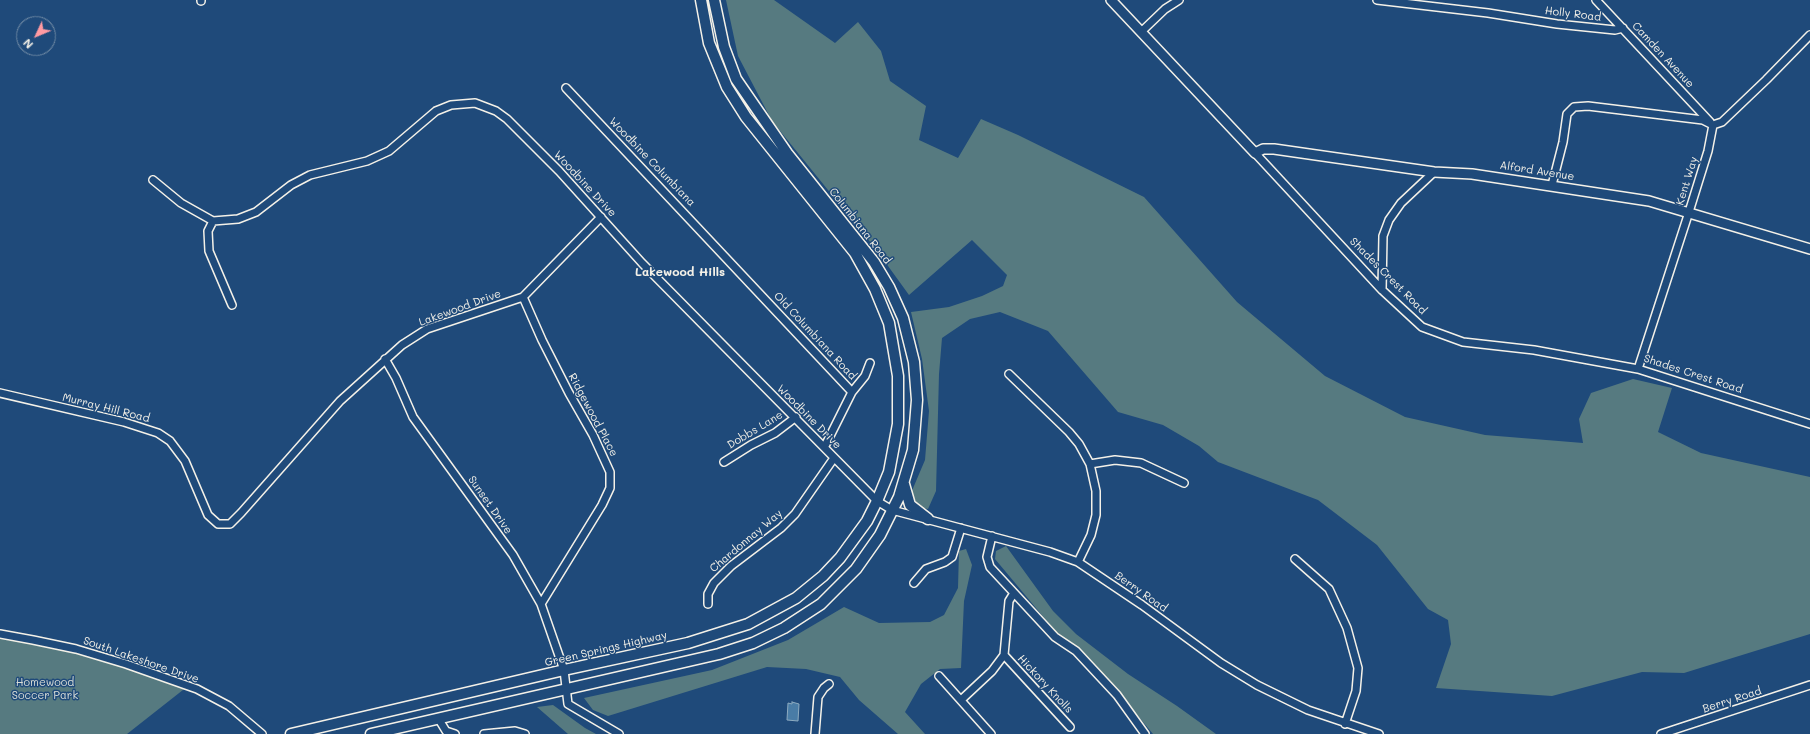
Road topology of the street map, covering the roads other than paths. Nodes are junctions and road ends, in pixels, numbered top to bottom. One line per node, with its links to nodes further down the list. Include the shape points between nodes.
1 (701, 0): 22 (main road, Columbiana Road, via 709,43 727,88 746,117)
2 (714, 0): 19 (main road, Columbiana Road, via 724,47 736,79 787,153)
3 (1111, 0): 8 (street, Shades Crest Road)
4 (1179, 0): 8 (street, via 1165,9)
5 (1377, 0): 7 (street, Holly Road, via 1558,24 1615,30)
6 (1596, 0): 7 (street, Camden Avenue)
7 (1623, 28): 11 (street, Camden Avenue)
8 (1141, 32): 12 (street, Shades Crest Road)
9 (1810, 35): 11 (street, via 1722,122)
10 (566, 88): 21 (street, Woodbine Columbiana)
11 (1713, 126): 15 (street, via 1703,120 1588,106 1574,107 1567,114); 16 (street, Kent Way)
12 (1255, 153): 13 (street, Alford Avenue, via 1263,149 1274,149); 23 (street, Shades Crest Road)
13 (1434, 172): 15 (street, Alford Avenue, via 1472,174); 23 (street, via 1402,203 1389,220 1383,236)
14 (153, 180): 18 (street, via 180,203)
15 (1552, 185): 16 (street, Alford Avenue, via 1649,200)
16 (1690, 212): 20 (street, Alford Avenue); 28 (street, Kent Way)
17 (601, 217): 18 (street, Woodbine Drive, via 507,118 475,103 451,105 436,111 389,151 367,161 310,174 256,212 238,219); 24 (street, Lakewood Drive); 32 (street, Woodbine Drive, via 744,367)
18 (213, 221): 25 (street, via 208,231 209,251)
19 (863, 246): 22 (main road); 40 (main road, Columbiana Road, via 895,301 908,335 914,362 917,417 913,450)
20 (1810, 249)
21 (721, 252): 30 (street, Old Columbiana Road)
22 (855, 253): 41 (main road, Columbiana Road, via 870,278 885,312 893,338 898,376 896,442 889,472)
23 (1382, 290): 28 (street, Shades Crest Road, via 1422,327 1444,336 1464,342 1534,350)
24 (523, 297): 26 (street, Lakewood Drive, via 427,329); 50 (street, Ridgewood Place, via 542,340 610,472 610,488 602,505)
25 (232, 305)
26 (385, 359): 38 (street, Lakewood Drive, via 340,401); 50 (street, Sunset Drive, via 413,417 508,549)
27 (870, 363): 30 (street)
28 (1638, 369): 33 (street, Shades Crest Road)
29 (1009, 374): 37 (street, via 1069,432)
30 (852, 392): 34 (street, Old Columbiana Road)
31 (0, 393): 38 (street, Murray Hill Road, via 124,422 158,433 178,450 208,515 218,524 230,524)
32 (796, 417): 34 (street, Woodbine Drive); 36 (street, Dobbs Lane, via 775,433)
33 (1810, 424)
34 (825, 446): 35 (street, Woodbine Drive)
35 (834, 458): 41 (street, Woodbine Drive); 51 (street, Chardonnay Way, via 795,514 714,583 708,594)
36 (724, 462)
37 (1090, 464): 39 (street, via 1115,460 1141,463); 47 (street, via 1096,492 1096,516 1091,535)
38 (277, 471)
39 (1184, 483)
40 (904, 484): 42 (main road, Columbiana Road); 43 (main road, via 910,505)
41 (877, 501): 42 (street, Berry Road); 54 (main road, Green Springs Highway, via 867,521 823,576 796,598 748,624 688,643)
42 (892, 510): 43 (street, Berry Road); 58 (main road, via 880,535 856,569 821,604 784,628 753,643 719,654)
43 (928, 519): 44 (street, Berry Road)
44 (961, 528): 45 (street, Berry Road); 48 (street, via 952,557 926,569)
45 (992, 536): 47 (street, Berry Road); 49 (street, via 987,553 988,562)
46 (1295, 559): 61 (street, via 1329,589 1347,628 1358,668 1356,691)
47 (1078, 562): 61 (street, Berry Road, via 1239,674 1286,700)
48 (914, 584)
49 (1014, 593): 53 (street, Hickory Knolls, via 1009,601); 63 (street, via 1055,637 1076,650 1117,695)
50 (541, 604): 54 (street, Sunset Drive)
51 (708, 604)
52 (0, 634): 64 (street, South Lakeshore Drive, via 76,649 197,689 229,706)
53 (1004, 655): 59 (street, Hickory Knolls, via 992,671); 62 (street, Hickory Knolls)
54 (564, 670): 58 (street, Sunset Drive); 65 (main road, Green Springs Highway)
55 (939, 676): 59 (street)
56 (829, 684): 71 (street, via 818,697)
57 (1810, 685): 74 (street, Berry Road)
58 (566, 690): 60 (main road); 70 (street, Sunset Drive, via 568,704)
59 (961, 700): 72 (street)
60 (438, 718): 66 (main road); 67 (street, via 446,731)
61 (1345, 724): 73 (street, Berry Road)
62 (1070, 727)
63 (1143, 733)
64 (262, 734)
65 (291, 734)
66 (371, 734)
67 (455, 734)
68 (484, 734): 69 (street, via 515,731)
69 (525, 734)
70 (619, 734)
71 (816, 734)
72 (991, 734)
73 (1379, 734)
74 (1661, 734)

